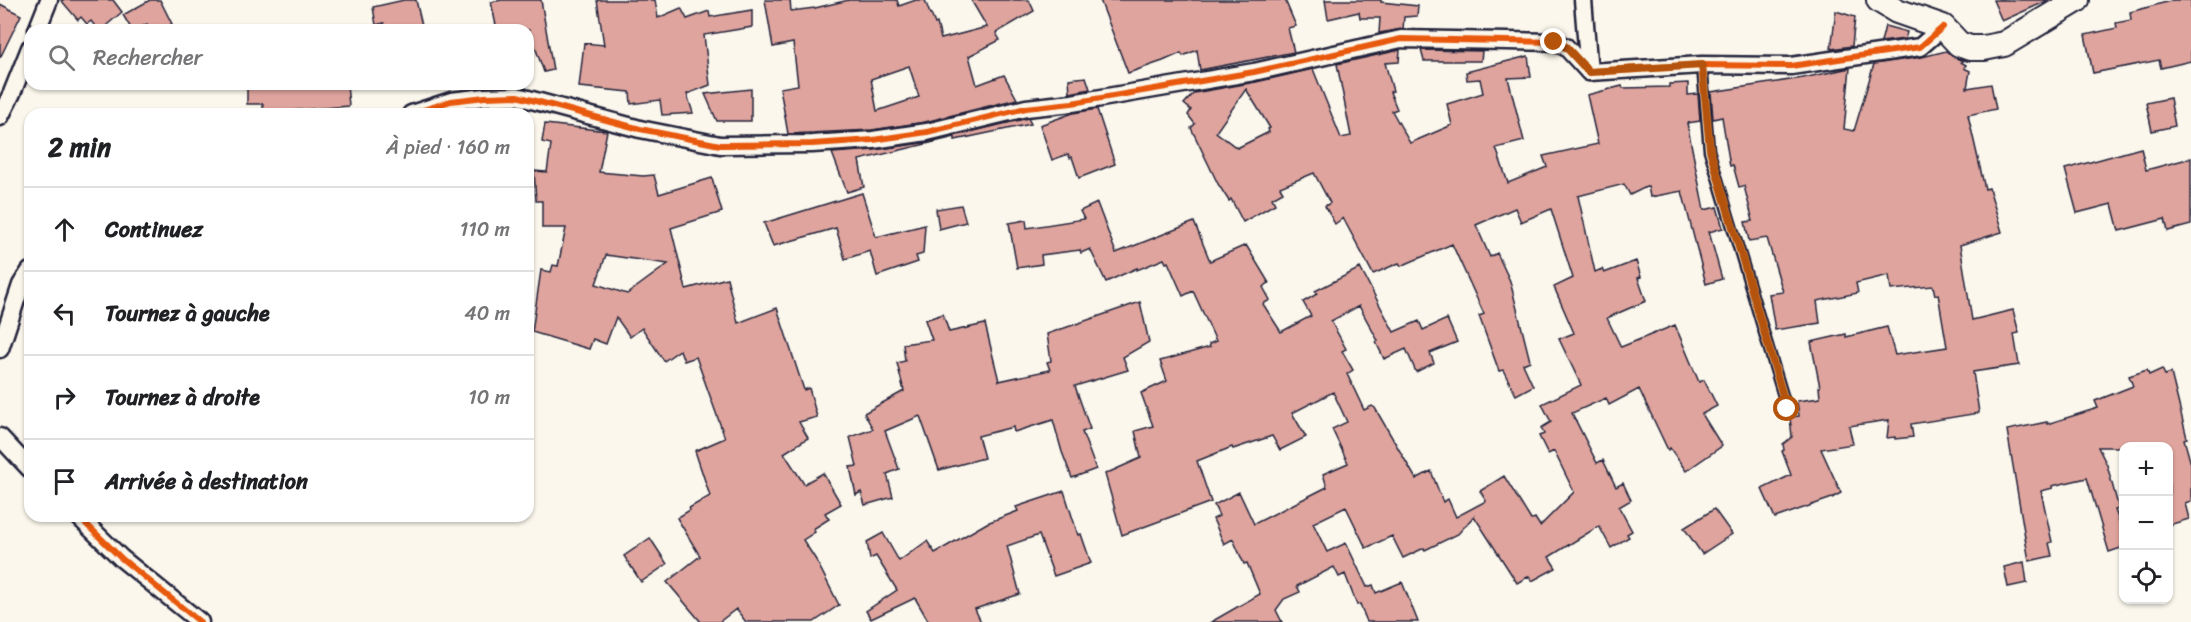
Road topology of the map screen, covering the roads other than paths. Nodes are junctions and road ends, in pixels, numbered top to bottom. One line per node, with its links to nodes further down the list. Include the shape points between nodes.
1 (49, 0): 5 (street)
2 (1583, 0): 9 (street)
3 (1878, 0): 6 (street)
4 (2077, 0): 6 (street, via 2004,45 1970,48 1959,44)
5 (39, 24)
6 (1943, 27): 8 (street, via 1920,47 1791,66)
7 (24, 63): 11 (street)
8 (1702, 65): 9 (street); 14 (lane, via 1710,150)
9 (1589, 72): 10 (street, via 1566,47 1554,42 1401,39 1254,72 1026,108 927,132 812,144 720,145 640,129 517,96 485,96)
10 (429, 108)
11 (0, 117)
12 (24, 281): 13 (street)
13 (0, 349)
14 (1787, 409)
15 (0, 437): 16 (street)
16 (24, 463)
17 (84, 522): 18 (street, via 121,558)
18 (200, 622)

